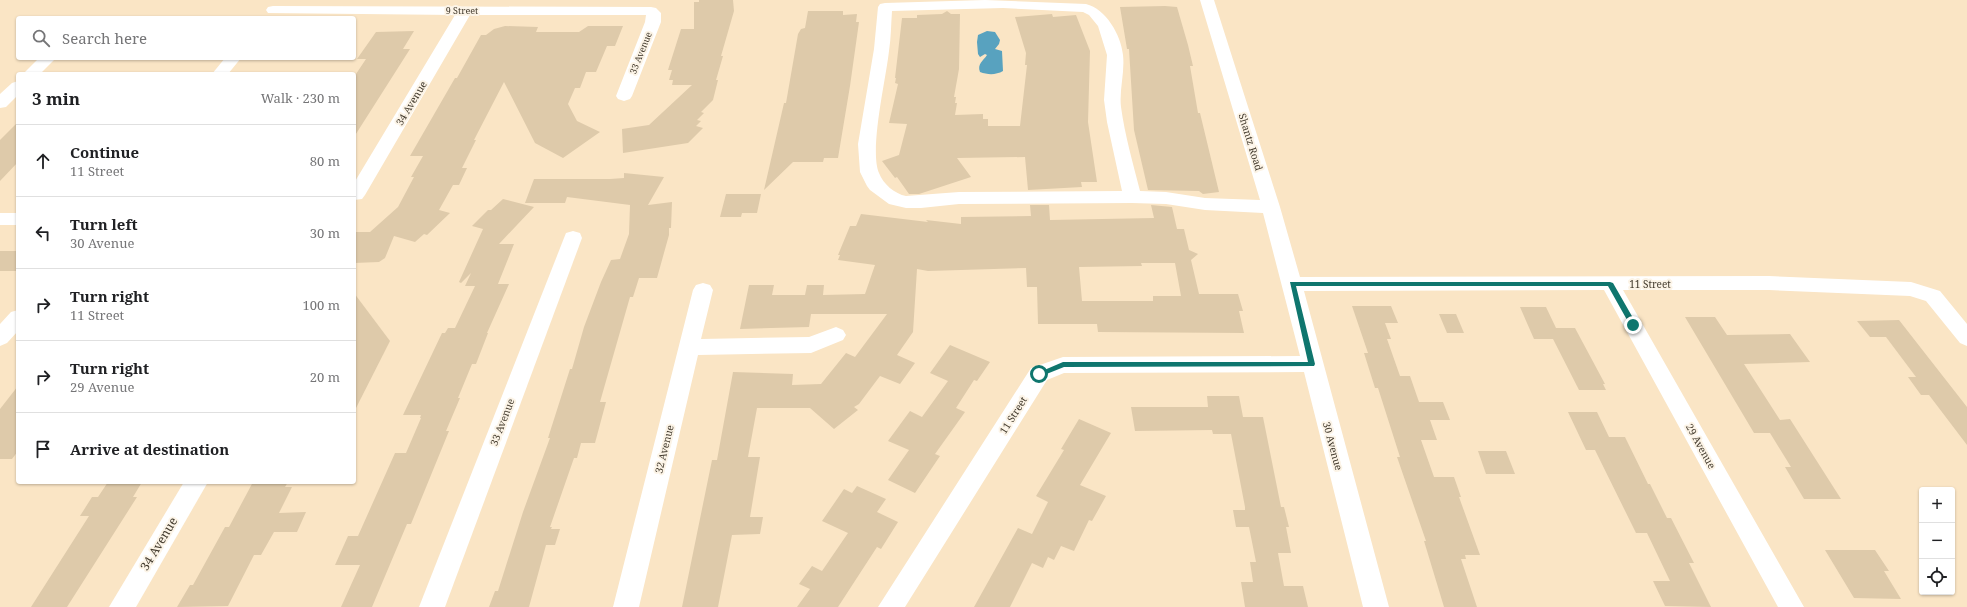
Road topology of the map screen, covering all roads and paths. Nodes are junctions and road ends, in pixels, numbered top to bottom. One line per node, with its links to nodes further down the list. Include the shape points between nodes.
1 (1207, 0): 12 (street, Shantz Road)
2 (273, 9): 3 (street, 9 Street)
3 (466, 11): 4 (street, 9 Street); 10 (street, 34 Avenue)
4 (650, 11): 9 (street, 33 Avenue, via 654,13 653,22)
5 (46, 60): 7 (street)
6 (230, 60): 8 (street)
7 (33, 72)
8 (222, 72)
9 (624, 96)
10 (356, 195)
11 (1132, 197): 11 (street, via 959,198 921,202 895,200 886,194 876,186 869,172 867,149 882,48 885,6 1029,5 1086,8 1094,12 1105,25 1115,55 1112,100); 12 (street)
12 (1271, 207): 16 (street, Shantz Road)
13 (0, 219): 14 (street)
14 (16, 219)
15 (573, 238): 27 (street, 33 Avenue)
16 (1292, 284): 17 (street, 11 Street); 24 (street, 30 Avenue)
17 (1610, 284): 22 (street, 11 Street, via 1769,283 1911,289 1933,296); 31 (street, 29 Avenue)
18 (703, 290): 23 (street, 32 Avenue)
19 (16, 319): 21 (street)
20 (836, 335): 23 (street, via 811,345)
21 (0, 338)
22 (1967, 338)
23 (689, 347): 28 (street, 32 Avenue)
24 (1312, 364): 29 (street, 11 Street, via 1063,365 1039,374); 30 (street, 30 Avenue)
25 (195, 484): 26 (street, 34 Avenue)
26 (122, 607)
27 (432, 607)
28 (626, 607)
29 (891, 607)
30 (1376, 607)
31 (1791, 607)

